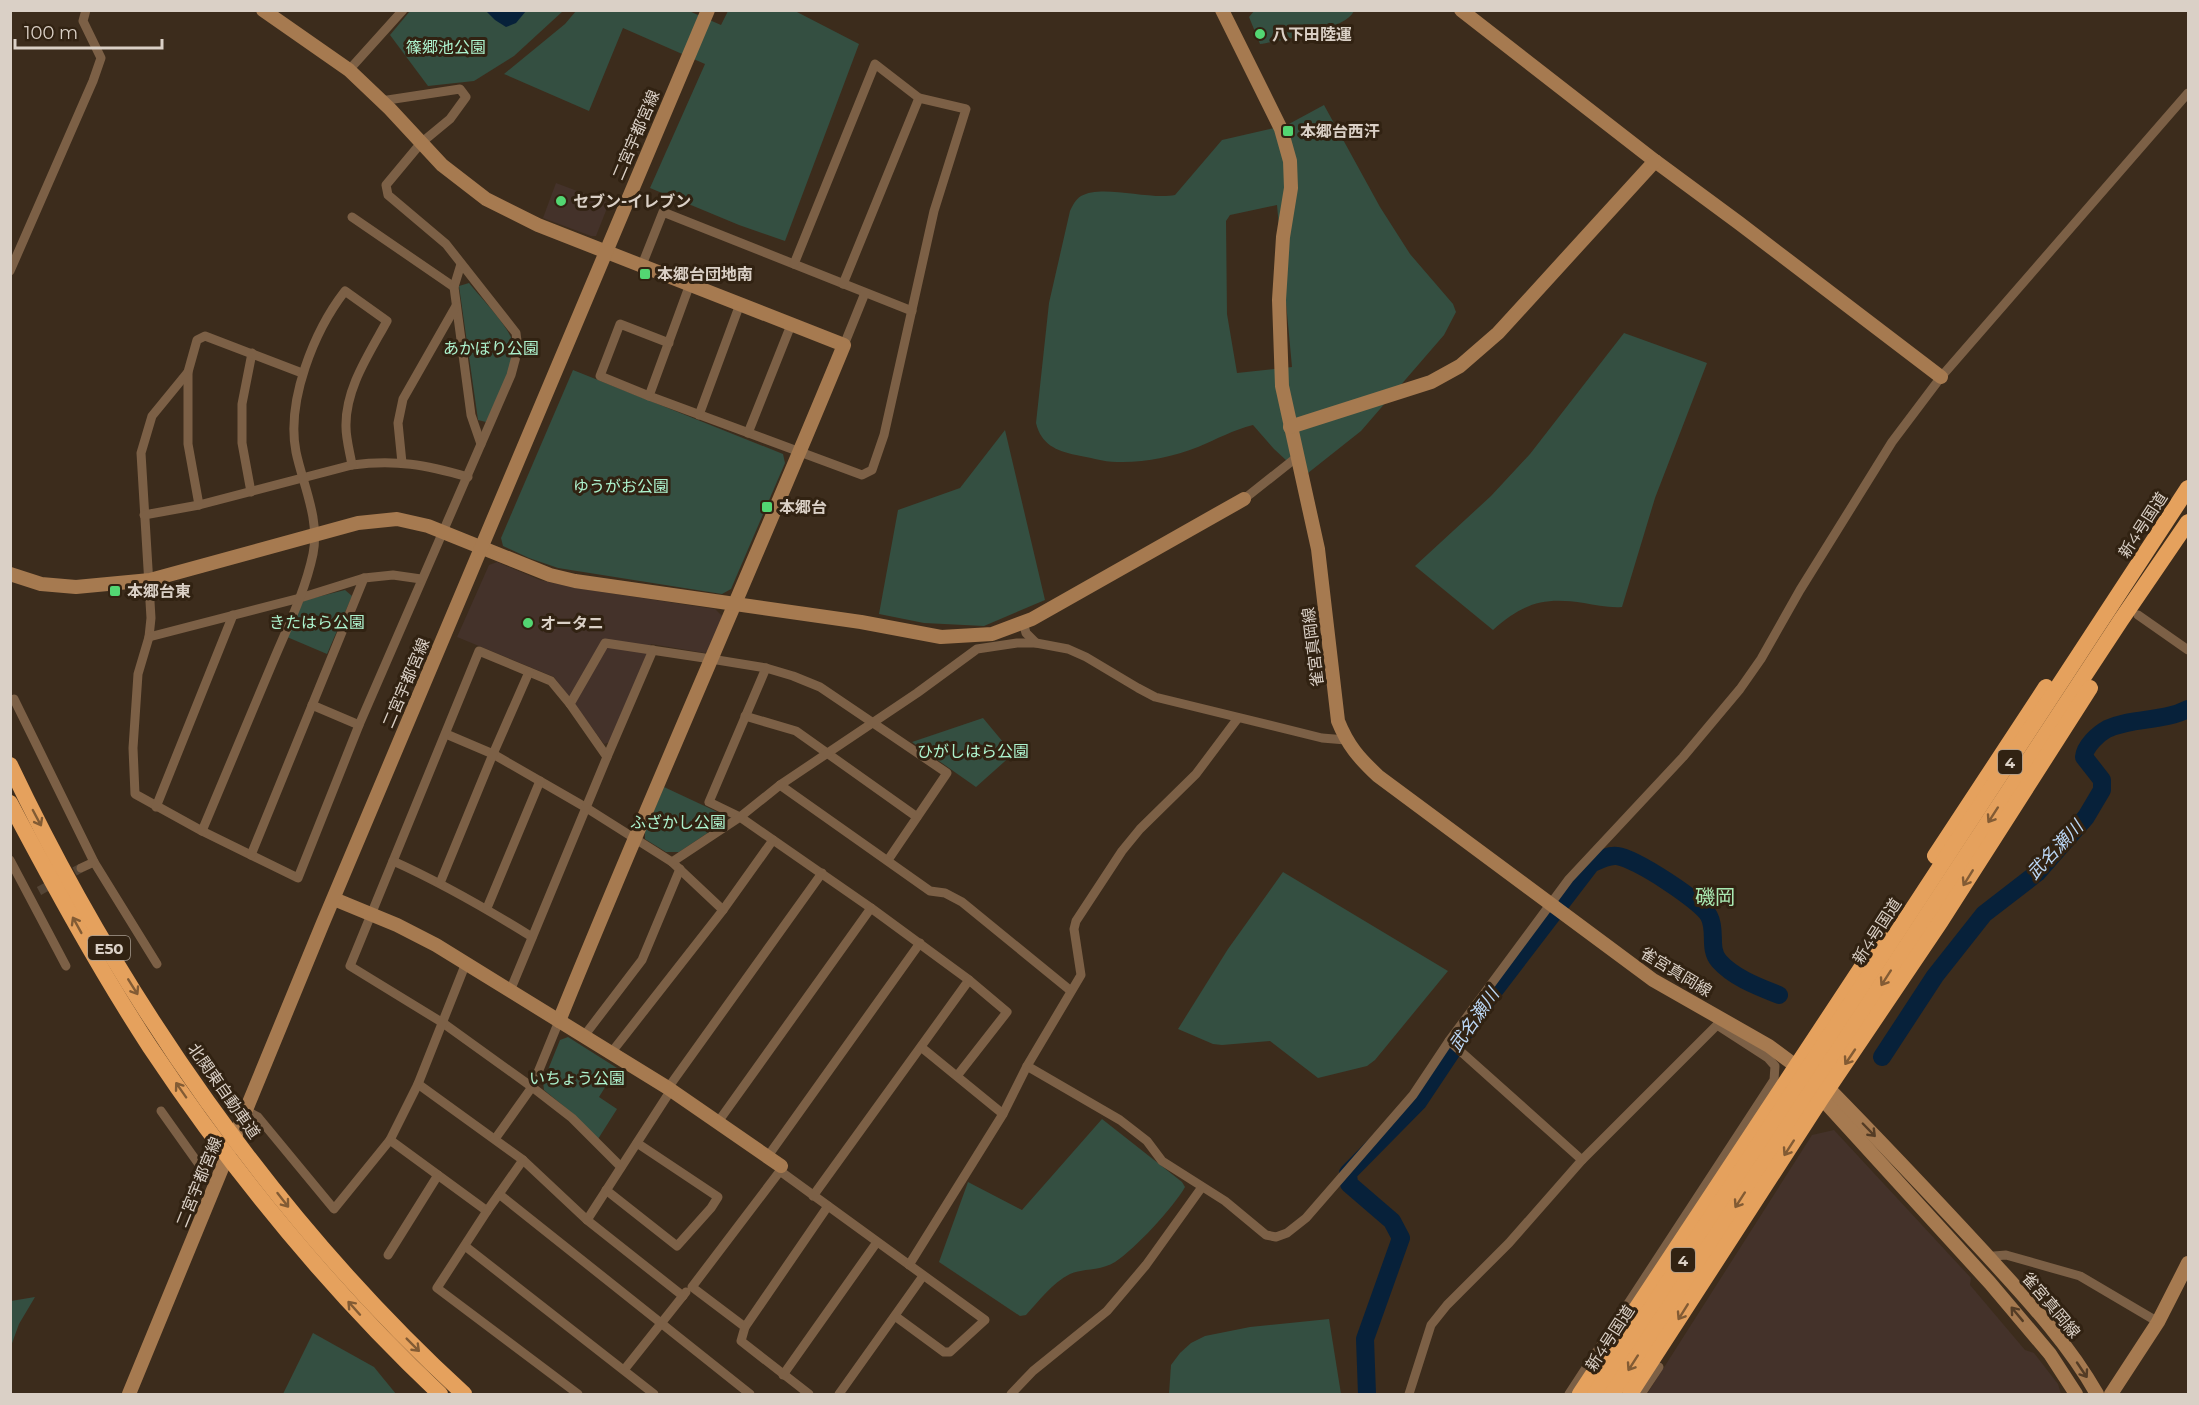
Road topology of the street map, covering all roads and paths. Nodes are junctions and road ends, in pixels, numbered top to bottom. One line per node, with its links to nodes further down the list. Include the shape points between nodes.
1 (86, 10): 18 (street, via 83,21 101,58)
2 (263, 10): 7 (street)
3 (403, 10): 7 (street)
4 (708, 10): 14 (street, 二宮宇都宮線)
5 (1222, 10): 35 (street, 雀宮真岡線, via 1281,129 1290,161 1279,311 1282,386)
6 (1461, 10): 12 (street)
7 (349, 70): 10 (street)
8 (2188, 93): 32 (street)
9 (919, 98): 16 (street, via 875,64); 20 (street); 25 (street, via 966,109 934,212)
10 (381, 101): 11 (street); 11 (street, via 459,89 466,97 450,119)
11 (421, 143): 14 (street, via 442,165 493,204); 15 (street, via 386,185 388,195 446,244)
12 (1654, 161): 32 (street); 35 (street, via 1498,333 1460,366 1431,382)
13 (352, 217): 21 (street)
14 (605, 250): 17 (street); 52 (street, 二宮宇都宮線)
15 (461, 264): 21 (street); 37 (street, via 516,333 518,349)
16 (794, 264): 17 (street, via 663,212); 20 (street)
17 (642, 265): 19 (street)
18 (10, 271)
19 (690, 284): 23 (street); 27 (street)
20 (843, 284): 22 (street)
21 (454, 287): 24 (street)
22 (865, 293): 25 (street); 28 (street)
23 (740, 304): 26 (street); 34 (street)
24 (456, 306): 37 (street, via 471,415); 40 (street, via 403,399 398,423)
25 (912, 311): 38 (street, via 884,435 872,470 862,475)
26 (791, 325): 28 (street); 36 (street)
27 (669, 343): 33 (street); 33 (street, via 620,324 600,376)
28 (844, 345): 38 (street)
29 (252, 353): 30 (street, via 205,336 197,340); 31 (street); 44 (street, via 242,404)
30 (188, 372): 47 (street, via 189,444); 48 (street, via 152,416 146,431 141,453)
31 (302, 373): 41 (street, via 345,291 387,321 349,400 345,428); 43 (street, via 293,423)
32 (1941, 377): 104 (street, via 1892,442 1740,689)
33 (649, 396): 34 (street)
34 (699, 415): 36 (street)
35 (1290, 427): 39 (street, 雀宮真岡線)
36 (748, 434): 38 (street)
37 (481, 444): 42 (street)
38 (800, 453): 58 (street)
39 (1297, 457): 46 (street); 77 (street, 雀宮真岡線, via 1318,549 1338,721)
40 (402, 463): 41 (street, via 376,461); 42 (street, via 426,465)
41 (352, 465): 43 (street)
42 (468, 477): 50 (street)
43 (303, 478): 44 (street); 51 (street)
44 (251, 492): 47 (street)
45 (2186, 492): 120 (highway, 新4号国道 / 4); 126 (highway, via 2116,585 2016,731)
46 (1244, 499): 61 (street)
47 (199, 505): 48 (street)
48 (144, 514): 56 (street)
49 (2188, 524): 60 (highway); 120 (highway, 新4号国道 / 4, one-way to 120)
50 (445, 532): 51 (street, via 412,520 389,519); 52 (street); 55 (street)
51 (314, 535): 56 (street); 57 (street, via 314,552)
52 (481, 547): 58 (street, via 575,581); 103 (street, 二宮宇都宮線)
53 (10, 574): 56 (street, via 41,584 76,587)
54 (364, 578): 55 (street, via 393,575); 57 (street); 71 (street)
55 (421, 579): 75 (street)
56 (150, 580): 62 (street)
57 (300, 598): 59 (street); 89 (street)
58 (734, 605): 61 (street, via 941,637 992,634); 66 (street)
59 (233, 615): 62 (street); 85 (street)
60 (2138, 615): 64 (street); 131 (highway, one-way to 131)
61 (1023, 622): 63 (street, via 1026,633)
62 (149, 638): 85 (street, via 138,674 133,748 135,794)
63 (1036, 643): 73 (street, via 1086,657 1155,697); 74 (street, via 977,650)
64 (2188, 650)
65 (654, 651): 66 (street); 70 (street, via 605,643); 80 (street)
66 (711, 659): 67 (street); 90 (street)
67 (765, 668): 72 (street); 74 (street, via 820,687)
68 (530, 672): 70 (street, via 551,681); 76 (street, via 479,651); 79 (street)
69 (14, 699): 96 (street)
70 (570, 704): 80 (street)
71 (312, 705): 75 (street); 92 (street)
72 (745, 716): 78 (street, via 796,731); 87 (street, via 709,802)
73 (1238, 718): 77 (street); 116 (street, via 1196,774 1122,851 1076,921 1081,975)
74 (874, 722): 78 (street); 88 (street, via 947,772)
75 (359, 725): 92 (street, via 298,878)
76 (446, 734): 79 (street); 95 (street)
77 (1346, 741): 104 (street, 雀宮真岡線, via 1378,776)
78 (828, 753): 83 (street); 88 (street)
79 (493, 754): 82 (street); 100 (street)
80 (606, 757): 86 (street)
81 (10, 765): 174 (highway, 北関東自動車道 / E50, one-way to 174, via 109,948 222,1122 320,1246)
82 (540, 781): 86 (street); 105 (street)
83 (780, 785): 87 (street); 94 (street)
84 (10, 803): 173 (highway, E50, one-way to 84, via 309,1258 214,1138 94,956)
85 (156, 807): 89 (street)
86 (585, 807): 90 (street); 109 (street)
87 (740, 817): 91 (street); 97 (street)
88 (917, 817): 94 (street)
89 (202, 831): 92 (street)
90 (633, 838): 97 (street); 117 (street)
91 (773, 840): 99 (street); 107 (street)
92 (251, 855)
93 (10, 860): 102 (street)
94 (888, 860): 116 (street, via 930,891 945,892 962,902)
95 (393, 861): 100 (street); 108 (street)
96 (94, 862): 98 (street); 112 (street)
97 (676, 865): 107 (street); 121 (street, via 642,960)
98 (81, 868)
99 (822, 873): 106 (street); 130 (street)
100 (440, 883): 105 (street)
101 (39, 891): 102 (street)
102 (29, 896): 113 (street)
103 (334, 899): 108 (street); 132 (street, 二宮宇都宮線)
104 (1551, 902): 118 (street, 雀宮真岡線, via 1653,980); 122 (street)
105 (486, 908): 109 (street)
106 (871, 908): 110 (street); 135 (street)
107 (723, 910): 124 (street)
108 (371, 915): 111 (street); 119 (street, via 350,966)
109 (532, 937): 115 (street)
110 (920, 943): 114 (street); 140 (street)
111 (466, 963): 115 (street); 119 (street)
112 (157, 964)
113 (66, 966)
114 (969, 980): 123 (street); 127 (street, via 1007,1012)
115 (510, 991): 117 (street)
116 (1071, 991): 125 (street)
117 (559, 1020): 121 (street); 129 (street)
118 (1720, 1022): 126 (street, 雀宮真岡線, via 1769,1046); 142 (street); 182 (street, via 1768,1058 1775,1066 1774,1080)
119 (443, 1023): 128 (street); 129 (street)
120 (1842, 1031): 136 (highway, 新4号国道 / 4)
121 (584, 1036): 124 (street)
122 (1449, 1041): 142 (street); 147 (street, via 1413,1095 1306,1218 1287,1233 1266,1235)
123 (921, 1047): 127 (street); 150 (street)
124 (611, 1053): 130 (street)
125 (1027, 1066): 134 (street); 147 (street, via 1120,1120 1147,1141 1162,1161)
126 (1795, 1066): 131 (street, 雀宮真岡線); 183 (highway)
127 (957, 1076): 134 (street)
128 (418, 1084): 137 (street); 138 (street)
129 (532, 1087): 137 (street); 143 (street, via 572,1118)
130 (669, 1089): 135 (street); 139 (street)
131 (1825, 1094): 157 (street, 雀宮真岡線, one-way to 157, via 1909,1171); 186 (highway, one-way to 186); 188 (street, 雀宮真岡線, one-way to 131, via 2050,1354)
132 (245, 1110): 138 (street, via 258,1117 334,1209); 146 (street, 二宮宇都宮線)
133 (161, 1112): 146 (street)
134 (1003, 1114): 159 (street)
135 (718, 1122): 140 (street)
136 (1777, 1129): 184 (highway, 新4号国道 / 4); 185 (highway, 新4号国道 / 4, one-way to 185)
137 (495, 1139): 141 (street)
138 (390, 1140): 145 (street)
139 (637, 1143): 143 (street); 148 (street, via 718,1197 711,1208 677,1246)
140 (768, 1156): 144 (street)
141 (523, 1160): 149 (street); 153 (street)
142 (1582, 1160): 181 (street, via 1431,1325)
143 (621, 1167): 148 (street)
144 (781, 1168): 150 (street); 161 (street)
145 (438, 1175): 152 (street); 156 (street)
146 (215, 1187): 172 (street, 二宮宇都宮線)
147 (1202, 1187): 180 (street, via 1107,1311 1033,1371)
148 (606, 1190): 153 (street)
149 (499, 1194): 152 (street); 165 (street)
150 (813, 1196): 151 (street)
151 (828, 1206): 154 (street); 166 (street)
152 (487, 1211): 155 (street)
153 (587, 1220): 162 (street)
154 (877, 1242): 159 (street); 169 (street)
155 (465, 1246): 168 (street); 175 (street, via 437,1288)
156 (388, 1255)
157 (1989, 1258): 164 (street, via 2006,1256 2080,1276); 171 (street, 雀宮真岡線, one-way to 171, via 2063,1344)
158 (2188, 1263): 164 (street)
159 (909, 1265): 160 (street)
160 (924, 1276): 163 (street); 163 (street, via 985,1320 950,1352 944,1352)
161 (692, 1287): 162 (street); 166 (street)
162 (682, 1296): 165 (street)
163 (895, 1316): 179 (street)
164 (2158, 1322): 170 (street)
165 (661, 1323): 168 (street); 177 (street)
166 (745, 1327): 169 (street, via 741,1341)
167 (1659, 1368): 187 (street)
168 (624, 1370): 176 (street)
169 (783, 1375): 178 (street)
170 (2112, 1393): 171 (street)
171 (2096, 1394)
172 (129, 1395)
173 (440, 1395)
174 (464, 1395)
175 (578, 1395)
176 (654, 1395)
177 (750, 1395)
178 (809, 1395)
179 (839, 1395)
180 (1011, 1395)
181 (1409, 1395)
182 (1569, 1395)
183 (1580, 1395)
184 (1595, 1395)
185 (1612, 1395)
186 (1630, 1395)
187 (1641, 1395)
188 (2076, 1395)

